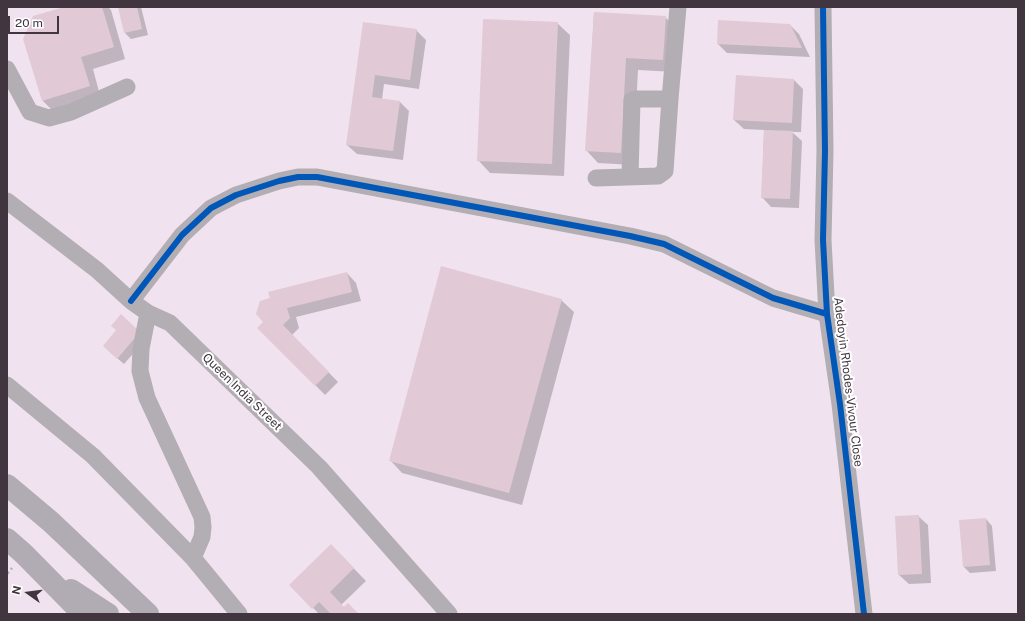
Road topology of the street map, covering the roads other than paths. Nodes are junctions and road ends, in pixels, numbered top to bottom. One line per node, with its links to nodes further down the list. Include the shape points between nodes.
1 (678, 7): 5 (street)
2 (823, 7): 11 (street, Adedoyin Rhodes-Vivour Close, via 823,240)
3 (7, 69): 4 (street, via 30,112 49,118 71,112)
4 (127, 87)
5 (670, 99): 6 (street, via 665,171 658,176); 6 (street, via 632,100)
6 (630, 177): 7 (street)
7 (596, 178)
8 (7, 201): 9 (street, Queen India Street, via 97,270)
9 (131, 301): 10 (street, Queen India Street); 11 (street, via 182,235 211,208 236,195 279,181 317,177 664,244 773,298)
10 (148, 313): 15 (street, via 141,349 140,371 147,398 202,516 202,537); 21 (street, Queen India Street, via 170,322 319,467)
11 (828, 314): 22 (street, Adedoyin Rhodes-Vivour Close)
12 (7, 385): 15 (street, via 93,456)
13 (7, 485): 19 (highway, via 51,522)
14 (7, 539): 16 (highway)
15 (193, 558): 20 (street)
16 (40, 570): 17 (highway); 18 (highway)
17 (83, 614)
18 (108, 614)
19 (148, 614)
20 (239, 614)
21 (449, 614)
22 (864, 614)

